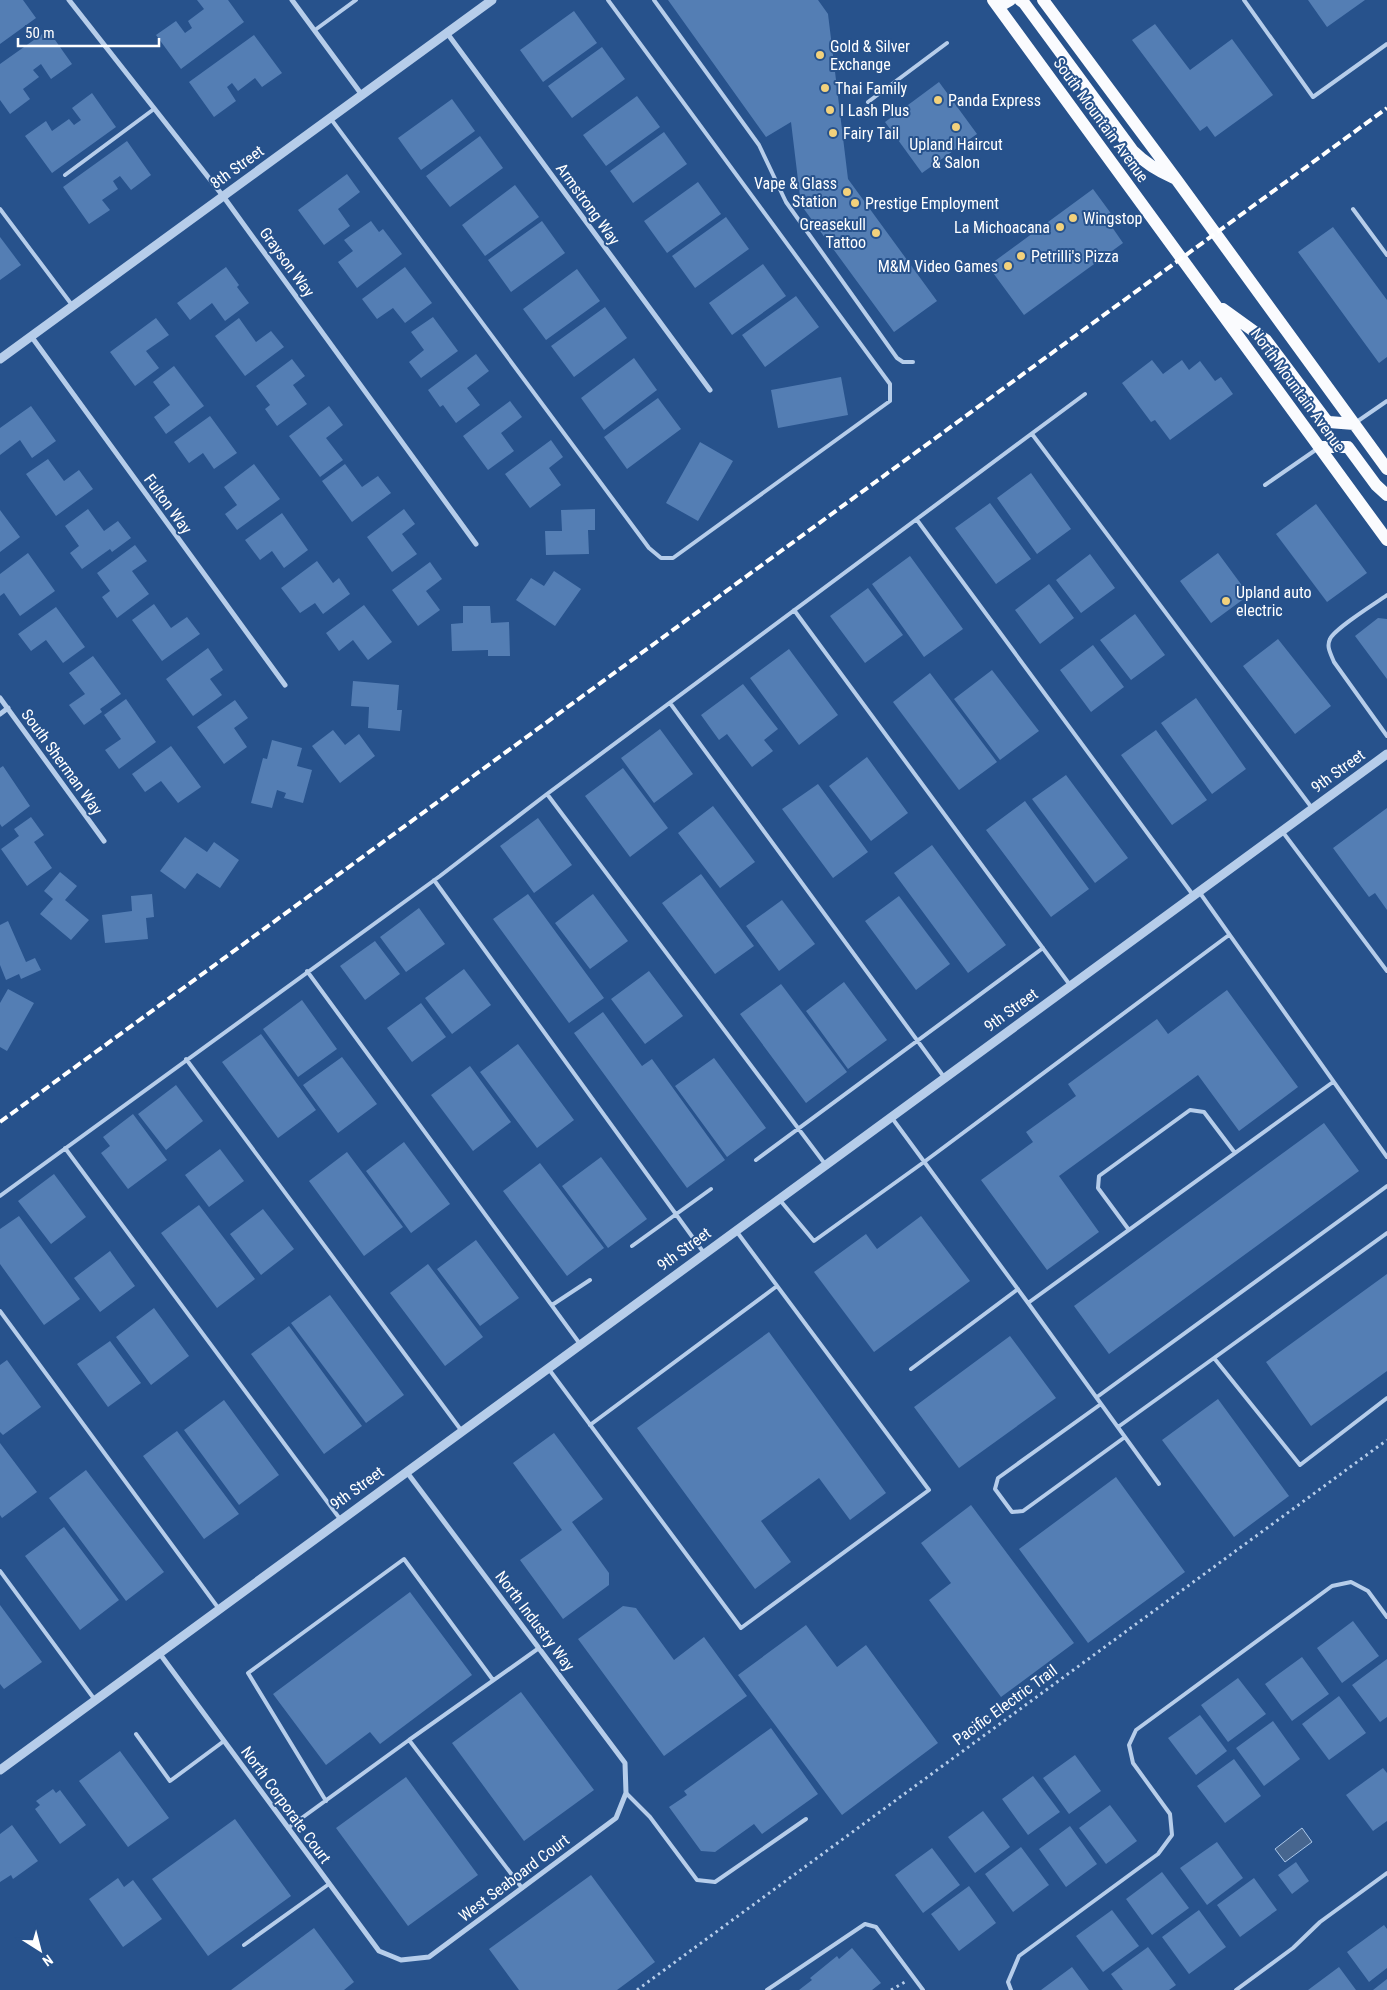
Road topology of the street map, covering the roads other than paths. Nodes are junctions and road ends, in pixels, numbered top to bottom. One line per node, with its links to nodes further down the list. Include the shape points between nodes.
1 (69, 0): 18 (street, Grayson Way)
2 (292, 0): 12 (street)
3 (356, 0): 12 (lane)
4 (492, 0): 13 (street, 8th Street)
5 (608, 0): 19 (lane, via 890,384 890,401 673,558 661,558 649,548)
6 (654, 0): 32 (lane, via 759,144 786,202 897,358 903,362)
7 (1010, 0): 11 (main road)
8 (1020, 0): 21 (main road, via 1133,151 1155,170)
9 (1043, 0): 21 (main road, South Mountain Avenue)
10 (1244, 0): 15 (lane, via 1313,97)
11 (995, 3): 27 (main road, South Mountain Avenue)
12 (315, 30): 16 (street)
13 (447, 33): 16 (street, 8th Street); 33 (street, Armstrong Way)
14 (947, 43): 17 (lane)
15 (1387, 44)
16 (362, 95): 19 (street, 8th Street)
17 (868, 102)
18 (154, 108): 20 (lane); 22 (street, Grayson Way)
19 (330, 118): 22 (street, 8th Street)
20 (65, 175)
21 (1176, 179): 25 (main road, South Mountain Avenue)
22 (223, 196): 29 (street, 8th Street); 44 (street, Grayson Way)
23 (0, 209): 29 (lane)
24 (1353, 209): 26 (lane)
25 (1217, 234): 36 (main road, North Mountain Avenue)
26 (1387, 255)
27 (1183, 259): 28 (main road, North Mountain Avenue)
28 (1215, 304): 36 (main road, via 1266,340 1326,420); 38 (main road, North Mountain Avenue)
29 (72, 306): 30 (street, 8th Street)
30 (31, 336): 31 (street, 8th Street); 47 (street, Fulton Way)
31 (0, 359)
32 (914, 362)
33 (710, 390)
34 (1085, 394): 37 (lane)
35 (1387, 401): 36 (lane)
36 (1354, 424): 39 (main road, North Mountain Avenue)
37 (1032, 434): 42 (lane); 55 (lane)
38 (1319, 447): 40 (lane); 41 (main road, via 1348,447); 43 (main road, North Mountain Avenue)
39 (1387, 469)
40 (1265, 485)
41 (1387, 496)
42 (917, 520): 46 (lane); 59 (lane)
43 (1387, 540)
44 (476, 544)
45 (1387, 595): 52 (lane, via 1338,630 1330,638 1328,649)
46 (794, 610): 49 (lane); 61 (lane)
47 (284, 686)
48 (0, 698): 50 (street, South Sherman Way)
49 (670, 703): 54 (lane); 65 (lane)
50 (8, 708): 51 (street); 57 (street, South Sherman Way)
51 (0, 714)
52 (1387, 736)
53 (1387, 754): 55 (street, 9th Street)
54 (547, 794): 58 (lane); 70 (lane)
55 (1312, 808): 56 (street, 9th Street)
56 (1282, 830): 59 (street, 9th Street); 63 (lane)
57 (104, 841)
58 (434, 880): 62 (lane); 81 (lane)
59 (1196, 893): 60 (lane); 64 (street, 9th Street)
60 (1229, 935): 68 (lane); 75 (lane)
61 (1043, 948): 64 (lane); 65 (lane)
62 (307, 971): 66 (lane); 91 (lane)
63 (1387, 971)
64 (1070, 985): 67 (street, 9th Street)
65 (918, 1040): 67 (lane); 70 (lane)
66 (186, 1059): 71 (lane); 102 (lane)
67 (944, 1077): 69 (street, 9th Street)
68 (1333, 1082): 72 (lane); 73 (lane)
69 (891, 1116): 75 (lane); 76 (street, 9th Street)
70 (798, 1128): 74 (lane); 76 (lane)
71 (65, 1148): 79 (lane); 106 (lane)
72 (1235, 1153): 83 (lane); 83 (lane, via 1204,1112 1190,1110 1182,1115 1099,1176 1098,1188)
73 (1387, 1157)
74 (756, 1160)
75 (924, 1162): 80 (lane, via 814,1241); 89 (lane)
76 (825, 1164): 80 (street, 9th Street)
77 (1387, 1186): 97 (lane)
78 (711, 1189): 81 (lane)
79 (0, 1196)
80 (779, 1198): 82 (street, 9th Street)
81 (676, 1215): 85 (lane); 86 (lane)
82 (736, 1230): 86 (street, 9th Street); 88 (lane)
83 (1129, 1230): 90 (lane)
84 (1387, 1233): 94 (lane)
85 (632, 1246)
86 (704, 1253): 93 (street, 9th Street)
87 (590, 1280): 91 (lane)
88 (777, 1286): 100 (lane); 100 (lane, via 928,1490 921,1496 741,1628)
89 (1018, 1289): 90 (lane); 96 (lane)
90 (1028, 1303): 97 (lane)
91 (552, 1306): 93 (lane)
92 (0, 1311): 108 (lane)
93 (580, 1344): 95 (street, 9th Street)
94 (1214, 1358): 98 (lane, via 1300,1465); 101 (lane)
95 (547, 1368): 100 (lane); 102 (street, 9th Street)
96 (911, 1369)
97 (1097, 1397): 99 (lane)
98 (1387, 1398)
99 (1101, 1404): 101 (lane); 103 (lane, via 998,1478 995,1489 1012,1512 1023,1511)
100 (590, 1424)
101 (1118, 1427): 103 (lane)
102 (461, 1430): 104 (street, 9th Street)
103 (1126, 1438): 105 (lane)
104 (406, 1471): 106 (street, 9th Street); 110 (street, North Industry Way)
105 (1159, 1484)
106 (340, 1519): 108 (street, 9th Street)
107 (0, 1571): 113 (lane)
108 (219, 1609): 111 (street, 9th Street)
109 (1387, 1617): 129 (lane, via 1368,1590 1351,1582 1332,1586 1136,1730 1129,1745 1133,1763 1170,1814 1172,1835 1158,1854 1019,1956 1008,1982)
110 (539, 1648): 112 (lane); 118 (street, North Industry Way, via 625,1763)
111 (160, 1654): 113 (street, 9th Street); 115 (street, North Corporate Court)
112 (493, 1680): 116 (lane); 119 (lane, via 404,1558 248,1673)
113 (95, 1700): 117 (street, 9th Street)
114 (136, 1734): 115 (lane, via 170,1780)
115 (224, 1740): 121 (street, North Corporate Court)
116 (409, 1740): 119 (lane); 124 (lane)
117 (0, 1770)
118 (626, 1793): 120 (lane, via 650,1817 697,1880 715,1882); 124 (street, West Seaboard Court, via 616,1818)
119 (326, 1801): 121 (lane)
120 (806, 1819)
121 (288, 1828): 123 (street, North Corporate Court)
122 (1387, 1872): 130 (lane)
123 (330, 1884): 125 (lane); 126 (street, North Corporate Court, via 379,1951)
124 (522, 1888): 126 (street, West Seaboard Court, via 429,1957)
125 (244, 1945)
126 (401, 1960)
127 (767, 1990): 128 (lane, via 865,1924 876,1927)
128 (923, 1990)
129 (1011, 1990)
130 (1236, 1990)

